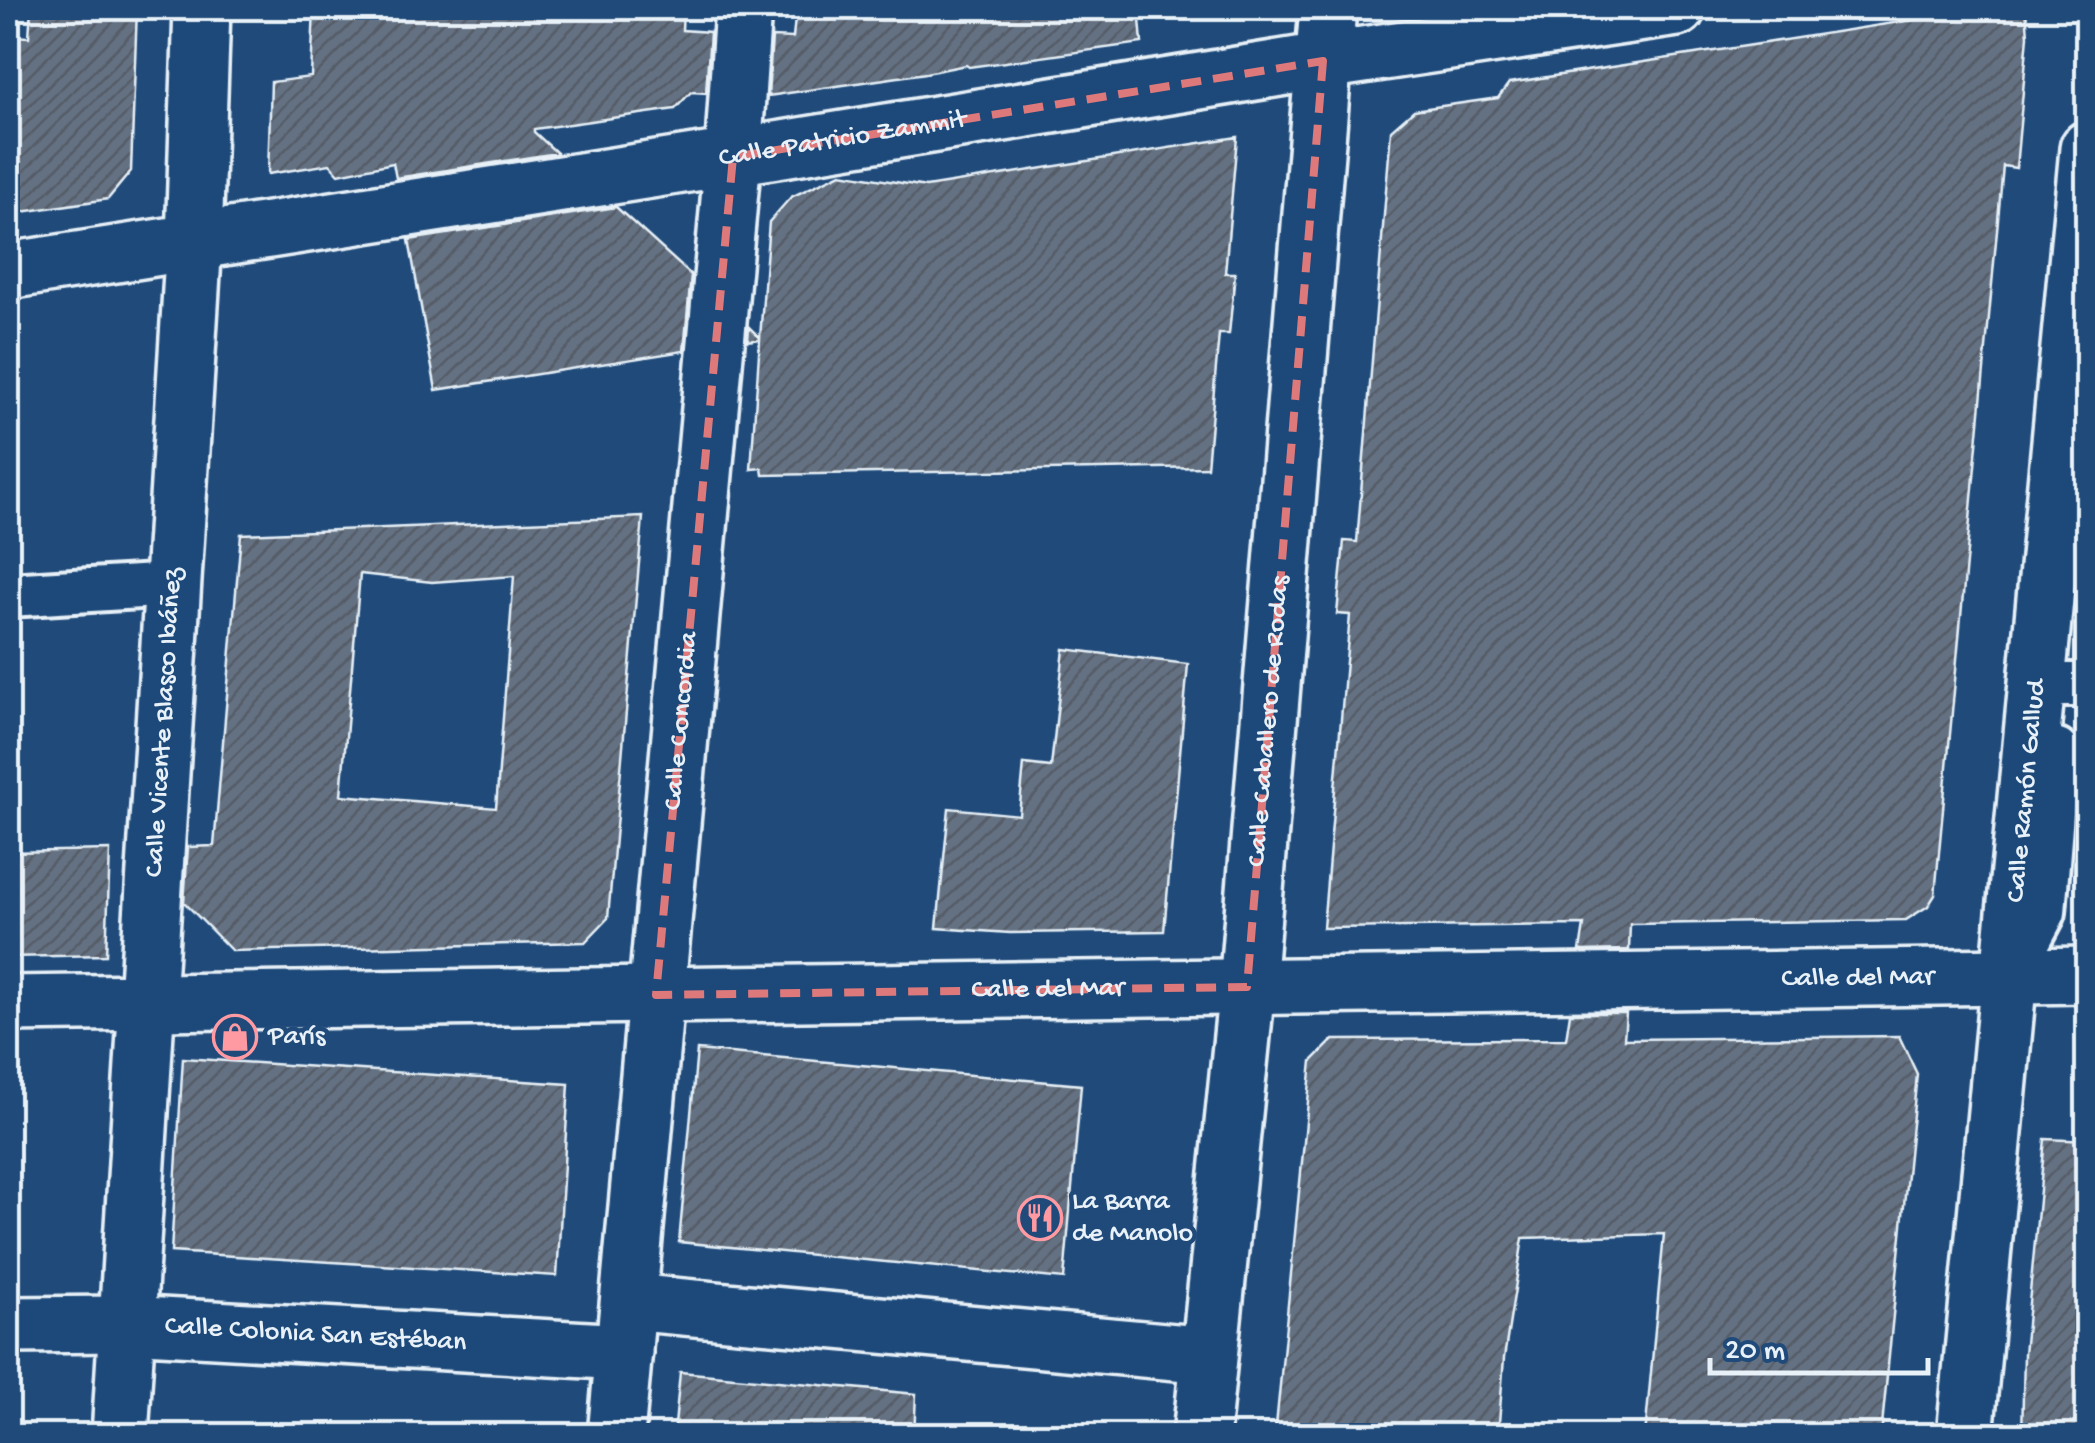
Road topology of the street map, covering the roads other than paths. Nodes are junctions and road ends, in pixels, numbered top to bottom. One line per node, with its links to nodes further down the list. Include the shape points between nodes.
1 (202, 8): 8 (street, Calle Vicente Blasco Ibáñez)
2 (743, 8): 7 (street, Calle Concordia)
3 (1328, 8): 5 (street, Calle Caballero de Rodas)
4 (1677, 8): 5 (street, Calle Patricio Zammit)
5 (1323, 61): 7 (street, Calle Patricio Zammit); 15 (street, Calle Caballero de Rodas)
6 (2088, 149): 10 (street, Calle Ramón Gallud)
7 (732, 157): 8 (street, Calle Patricio Zammit); 16 (street, Calle Concordia)
8 (194, 240): 9 (street, Calle Patricio Zammit); 11 (street, Calle Vicente Blasco Ibáñez)
9 (8, 271)
10 (2061, 437): 14 (street, Calle Ramón Gallud); 14 (lane, via 2080,474 2074,685 2044,912)
11 (173, 585): 12 (lane); 17 (street, Calle Vicente Blasco Ibáñez)
12 (8, 596)
13 (2088, 975): 14 (street, Calle del Mar)
14 (2011, 976): 15 (street, Calle del Mar); 26 (street, Calle Ramón Gallud)
15 (1247, 986): 16 (street, Calle del Mar); 22 (street, Calle Caballero de Rodas)
16 (656, 995): 17 (street, Calle del Mar); 21 (street, Calle Concordia)
17 (146, 1002): 18 (street, Calle del Mar); 19 (street, Calle Vicente Blasco Ibáñez)
18 (8, 1004)
19 (126, 1324): 20 (street, Calle Colonia San Estéban); 21 (street, Calle Colonia San Estéban); 23 (street, Calle Vicente Blasco Ibáñez)
20 (8, 1325)
21 (626, 1327): 22 (street, Calle Colonia San Estéban); 24 (street, Calle Concordia)
22 (1209, 1354): 25 (street, Calle Caballero de Rodas)
23 (120, 1436)
24 (616, 1436)
25 (1201, 1436)
26 (1966, 1436)

